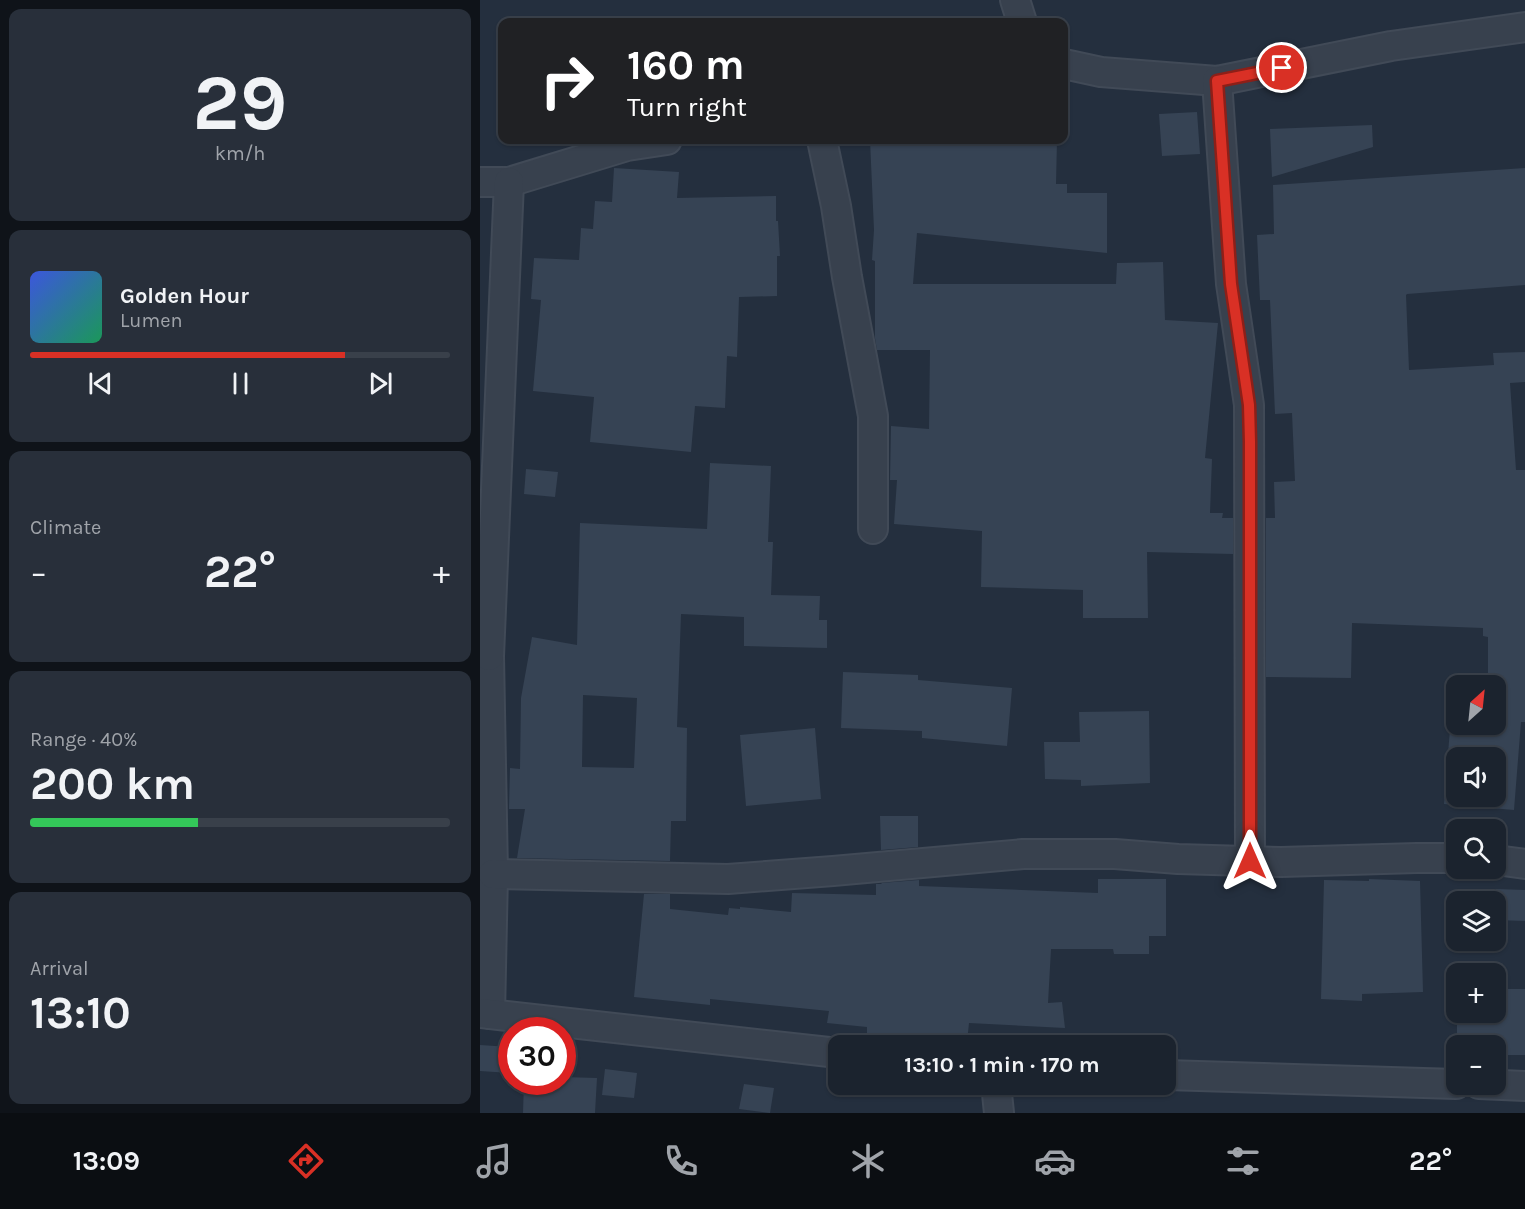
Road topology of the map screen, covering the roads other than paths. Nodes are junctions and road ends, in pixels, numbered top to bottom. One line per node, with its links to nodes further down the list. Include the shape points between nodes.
1 (1016, 0): 2 (street)
2 (1021, 18)
3 (1525, 27): 5 (street, via 1392,46)
4 (1068, 65): 5 (street, via 1101,72)
5 (1217, 81): 13 (street, via 1231,284 1249,405)
6 (640, 144): 9 (street)
7 (823, 144): 10 (street, via 873,416)
8 (480, 182): 9 (street)
9 (510, 182): 11 (street)
10 (873, 529)
11 (484, 656): 16 (street)
12 (1446, 858): 13 (street)
13 (1250, 861): 16 (street, via 1023,854 728,879)
14 (1506, 861): 15 (street)
15 (1525, 864)
16 (493, 874): 17 (street)
17 (485, 1014): 18 (street)
18 (828, 1052)
19 (1176, 1076): 20 (street)
20 (1446, 1084)
21 (1506, 1085): 22 (street)
22 (1525, 1086)
23 (997, 1095): 24 (street)
24 (999, 1113)

